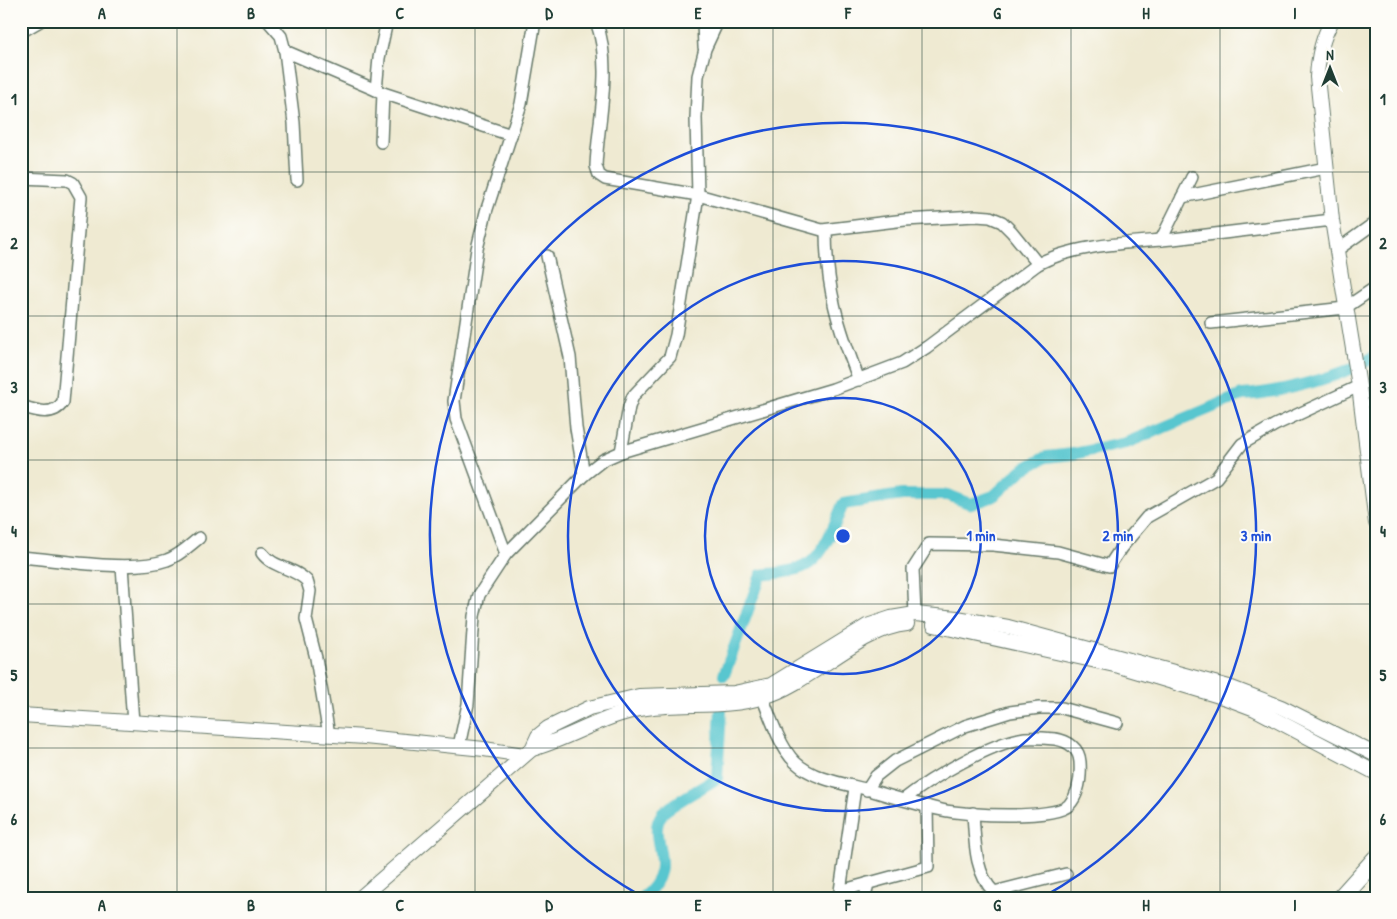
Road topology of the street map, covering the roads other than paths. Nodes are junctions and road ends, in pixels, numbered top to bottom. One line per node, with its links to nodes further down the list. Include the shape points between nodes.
1 (40, 21): 9 (street)
2 (268, 21): 11 (street, via 281,36)
3 (387, 21): 12 (street, via 379,58)
4 (535, 21): 13 (street, via 526,80)
5 (596, 21): 19 (street, via 602,45 604,87 596,166 599,174 605,179)
6 (703, 21): 10 (street)
7 (718, 21): 10 (street)
8 (1332, 21): 15 (street, via 1323,40 1317,77)
9 (21, 32)
10 (704, 49): 19 (street, via 698,76 696,118)
11 (285, 51): 12 (street); 18 (street)
12 (380, 92): 13 (street); 14 (street)
13 (511, 135): 39 (street, via 477,249 454,401 456,419)
14 (381, 142)
15 (1326, 168): 20 (street); 21 (street)
16 (1192, 177): 20 (street)
17 (21, 178): 33 (street, via 67,180 73,182 81,197 63,402 52,412)
18 (297, 180)
19 (698, 195): 23 (street); 34 (street, via 672,350 666,363 633,396)
20 (1182, 197): 24 (street)
21 (1332, 220): 24 (street); 25 (street)
22 (1376, 222): 25 (street)
23 (826, 230): 27 (street, via 905,220 990,217 1002,222); 31 (street, via 830,292)
24 (1161, 240): 27 (street, via 1064,253)
25 (1337, 250): 29 (street)
26 (547, 256): 35 (street, via 570,357)
27 (1038, 264): 31 (street, via 927,347 902,362)
28 (1376, 287): 29 (street)
29 (1345, 308): 30 (street); 32 (street)
30 (1211, 322)
31 (859, 380): 34 (street)
32 (1359, 386): 36 (street); 42 (street, via 1242,444 1216,478 1147,517 1109,566 1058,552 993,545 929,544 913,569)
33 (21, 406)
34 (621, 452): 35 (street, via 603,460)
35 (584, 475): 39 (street)
36 (1376, 523)
37 (199, 538): 41 (street, via 167,560)
38 (262, 553): 47 (street, via 270,562 297,573 307,581 310,591 306,619)
39 (506, 554): 48 (street, via 479,595 474,616 468,704)
40 (21, 557): 41 (street)
41 (122, 566): 45 (street)
42 (916, 614): 43 (street, via 866,626); 50 (street, via 1008,627 1229,687 1281,707)
43 (760, 692): 49 (street, via 734,703 645,708 592,723); 51 (street, via 785,688 881,630 920,623 946,626 1119,666 1226,698 1255,709); 52 (street, via 796,763)
44 (21, 715): 45 (street)
45 (133, 723): 47 (street)
46 (1116, 723): 53 (street, via 1062,708 1010,712 965,726 895,760 876,776)
47 (329, 735): 48 (street)
48 (459, 746): 49 (street)
49 (528, 752): 61 (street)
50 (1376, 755)
51 (1376, 772)
52 (855, 788): 53 (street); 59 (street, via 840,891)
53 (867, 790): 54 (street)
54 (903, 800): 55 (street); 56 (street, via 950,770 989,750 1023,738 1060,740 1077,750 1080,767 1078,789 1067,807 1058,812 1021,815)
55 (926, 806): 56 (street, via 944,811); 59 (street, via 928,867)
56 (973, 812): 60 (street, via 976,851 984,883)
57 (1376, 859): 63 (highway)
58 (1066, 874): 60 (street)
59 (868, 883): 62 (street)
60 (993, 895)
61 (360, 898)
62 (865, 898)
63 (1340, 898)

